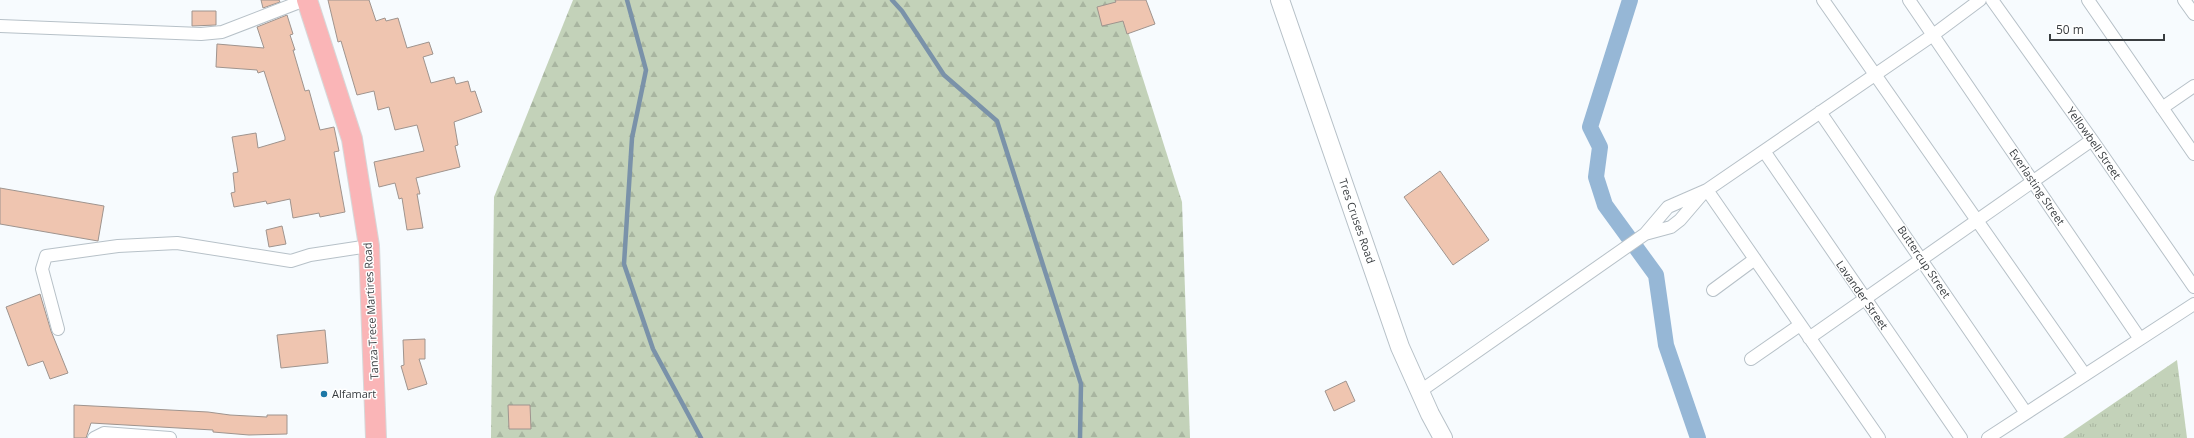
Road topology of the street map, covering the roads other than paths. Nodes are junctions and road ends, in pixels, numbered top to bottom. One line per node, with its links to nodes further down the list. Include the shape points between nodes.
1 (306, 0): 10 (street, via 222,32 201,34 43,30); 23 (main road, Tanza-Trece Martires Road, via 352,139)
2 (1280, 0): 36 (main road, Tres Cruses Road, via 1400,347)
3 (1823, 0): 12 (street)
4 (1909, 0): 11 (street, Everlasting Street)
5 (1980, 0): 11 (street)
6 (1992, 0): 16 (street, Yellowbell Street)
7 (2088, 0): 14 (street)
8 (2184, 0): 9 (street)
9 (2194, 14)
10 (0, 26)
11 (1933, 35): 12 (street); 19 (street, Everlasting Street)
12 (1875, 74): 15 (street); 21 (street)
13 (2194, 86): 14 (street)
14 (2162, 108): 18 (street)
15 (1820, 112): 17 (street); 25 (street, Buttercup Street)
16 (2092, 140): 19 (street); 26 (street, Yellowbell Street)
17 (1764, 151): 20 (street); 28 (street, Lavander Street)
18 (2194, 154)
19 (2033, 182): 21 (street); 33 (street, Everlasting Street)
20 (1706, 190): 22 (street, via 1668,207); 22 (street, via 1671,227); 24 (street)
21 (1977, 221): 25 (street); 35 (street)
22 (1644, 234): 36 (street)
23 (369, 246): 31 (street, via 310,255 291,261 176,243 118,246 46,256 42,269); 41 (main road, Tanza-Trece Martires Road)
24 (1755, 259): 27 (street); 30 (street)
25 (1922, 259): 28 (street); 37 (street, Buttercup Street)
26 (2194, 287)
27 (1713, 290)
28 (1865, 299): 32 (street); 43 (street, Lavander Street)
29 (2194, 304): 33 (street)
30 (1800, 325): 32 (street); 34 (street)
31 (58, 329)
32 (1809, 338): 42 (street)
33 (2140, 339): 35 (street)
34 (1751, 359)
35 (2085, 375): 37 (street)
36 (1419, 392): 38 (main road, Tres Cruses Road)
37 (2026, 414): 44 (street)
38 (1441, 437)
39 (94, 438): 40 (street, via 104,434)
40 (170, 438)
41 (376, 438)
42 (1879, 438)
43 (1961, 438)
44 (1988, 438)

